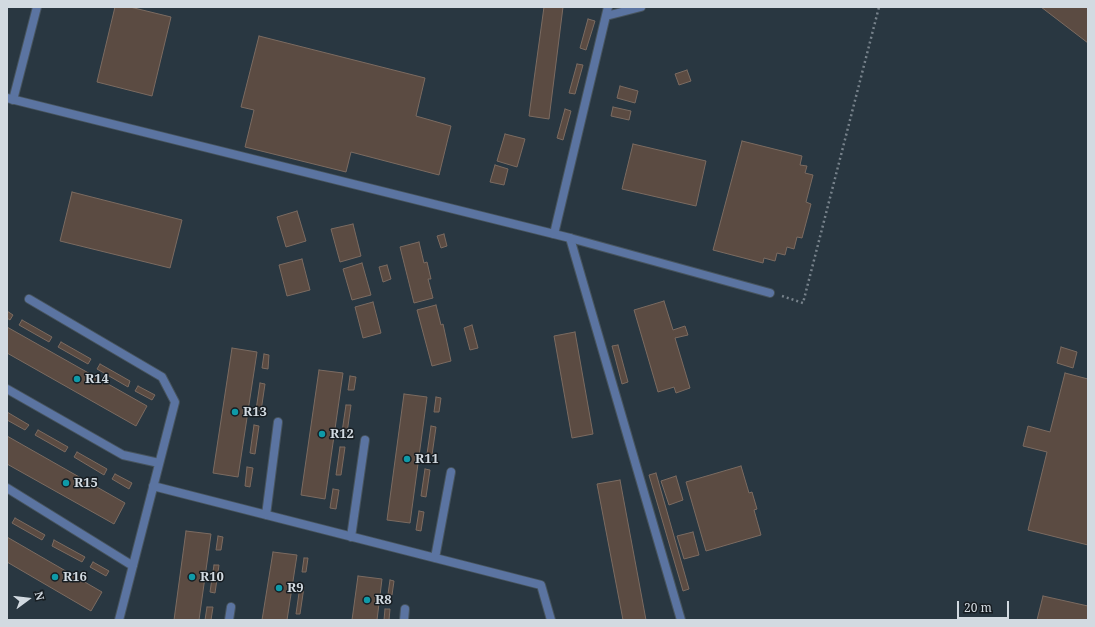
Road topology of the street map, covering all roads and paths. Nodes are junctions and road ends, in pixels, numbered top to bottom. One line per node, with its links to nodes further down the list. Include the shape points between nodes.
1 (37, 7): 6 (street)
2 (608, 7): 5 (street)
3 (641, 7): 5 (street)
4 (879, 7): 9 (path, via 803,302)
5 (606, 16): 7 (street)
6 (10, 99): 7 (street)
7 (554, 234): 8 (street)
8 (570, 238): 9 (street); 28 (street)
9 (770, 293)
10 (29, 299): 14 (street, via 162,377 175,402)
11 (7, 389): 14 (street, via 123,455)
12 (278, 422): 18 (street)
13 (365, 440): 19 (street)
14 (159, 463): 16 (street)
15 (451, 472): 20 (street)
16 (153, 486): 18 (street); 21 (street)
17 (7, 488): 21 (street)
18 (266, 515): 19 (street)
19 (351, 537): 20 (street)
20 (435, 558): 27 (street, via 542,585)
21 (133, 566): 24 (street)
22 (231, 607): 25 (street)
23 (405, 609): 26 (street)
24 (119, 620)
25 (229, 620)
26 (404, 620)
27 (551, 620)
28 (681, 620)

